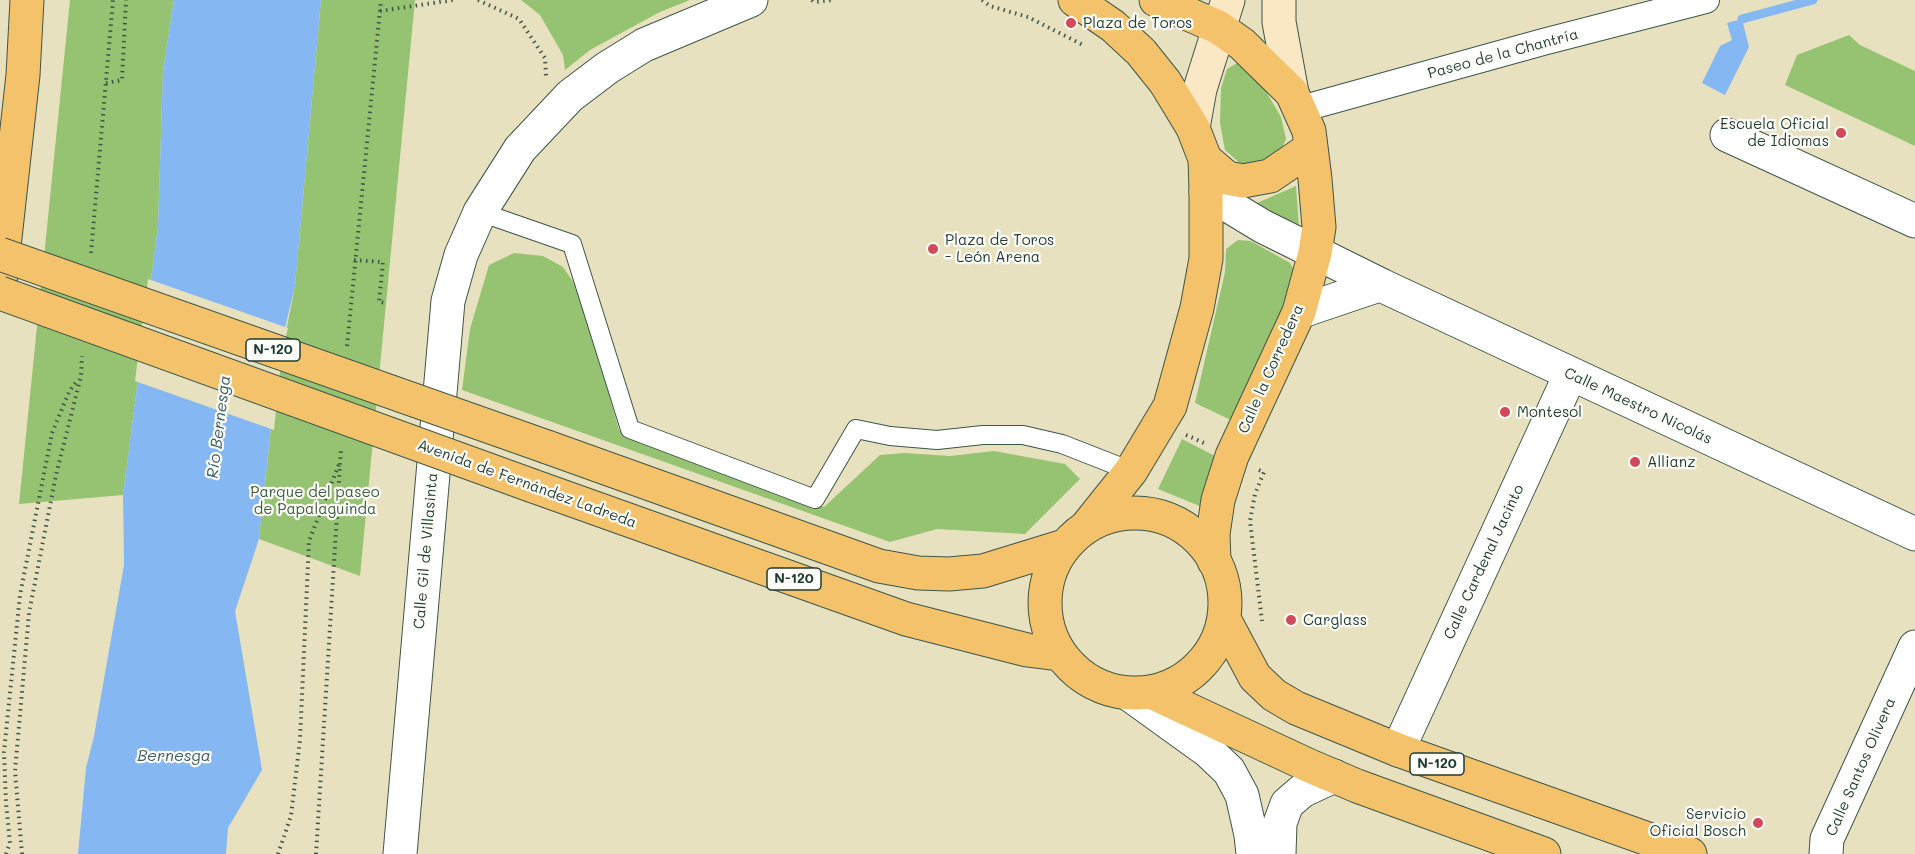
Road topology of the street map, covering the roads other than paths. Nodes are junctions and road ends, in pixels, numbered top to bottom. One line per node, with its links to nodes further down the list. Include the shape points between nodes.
1 (27, 0): 19 (main road, via 23,75)
2 (751, 0): 14 (street, Calle Gil de Villasinta, via 644,45 570,96 520,149)
3 (1075, 0): 9 (main road, via 1113,26 1141,52)
4 (1156, 0): 7 (main road)
5 (1279, 0): 8 (main road, Calle la Corredera, via 1279,22)
6 (1706, 0): 8 (street, Paseo de la Chantría)
7 (1223, 13): 8 (main road, via 1242,44); 9 (main road, via 1200,89)
8 (1297, 101): 11 (main road, Calle la Corredera)
9 (1193, 128): 12 (main road)
10 (1727, 135): 15 (street)
11 (1311, 148): 12 (main road, via 1270,176 1243,181 1227,178); 16 (main road, Calle la Corredera, via 1319,227)
12 (1205, 159): 13 (main road)
13 (1206, 192): 16 (street, Calle Maestro Nicolás); 23 (main road, via 1206,259 1183,366 1170,406)
14 (480, 212): 23 (lane, via 572,244 630,429 815,499 856,429 937,440 1023,435 1062,444); 34 (street, Calle Gil de Villasinta, via 461,255 448,301)
15 (1915, 221)
16 (1315, 253): 18 (street, Calle Maestro Nicolás); 21 (main road, Calle la Corredera)
17 (0, 254): 26 (main road, N-120, bridge, via 879,566 918,573 983,571)
18 (1370, 280): 21 (street); 22 (street, Calle Maestro Nicolás)
19 (0, 283)
20 (0, 293): 30 (main road, Avenida de Fernández Ladreda / N-120, bridge, via 906,619 1027,650)
21 (1299, 312): 27 (main road, Calle la Corredera, via 1232,456 1218,500)
22 (1570, 375): 25 (street, Calle Maestro Nicolás); 32 (street, Calle Cardenal Jacinto)
23 (1131, 471): 24 (main road)
24 (1087, 526): 26 (main road, N-120); 27 (main road, N-120, via 1129,512 1160,516 1196,535)
25 (1915, 534)
26 (1061, 547): 30 (main road, N-120, via 1048,575 1045,604 1048,630)
27 (1214, 561): 28 (main road, N-120, via 1225,591)
28 (1224, 619): 31 (main road, N-120, via 1212,649 1197,669 1176,684); 32 (main road, N-120, via 1255,677 1274,695)
29 (1915, 647): 39 (street, Calle Santos Olivera, via 1827,839)
30 (1059, 654): 31 (main road, N-120, via 1078,675 1104,688)
31 (1140, 693): 33 (main road, N-120); 35 (street, via 1230,771 1242,795)
32 (1398, 750): 38 (main road, N-120)
33 (1334, 776): 36 (street, via 1302,791 1287,804 1280,823); 37 (main road, N-120)
34 (400, 854)
35 (1253, 854)
36 (1279, 854)
37 (1544, 854)
38 (1690, 854)
39 (1826, 854)

